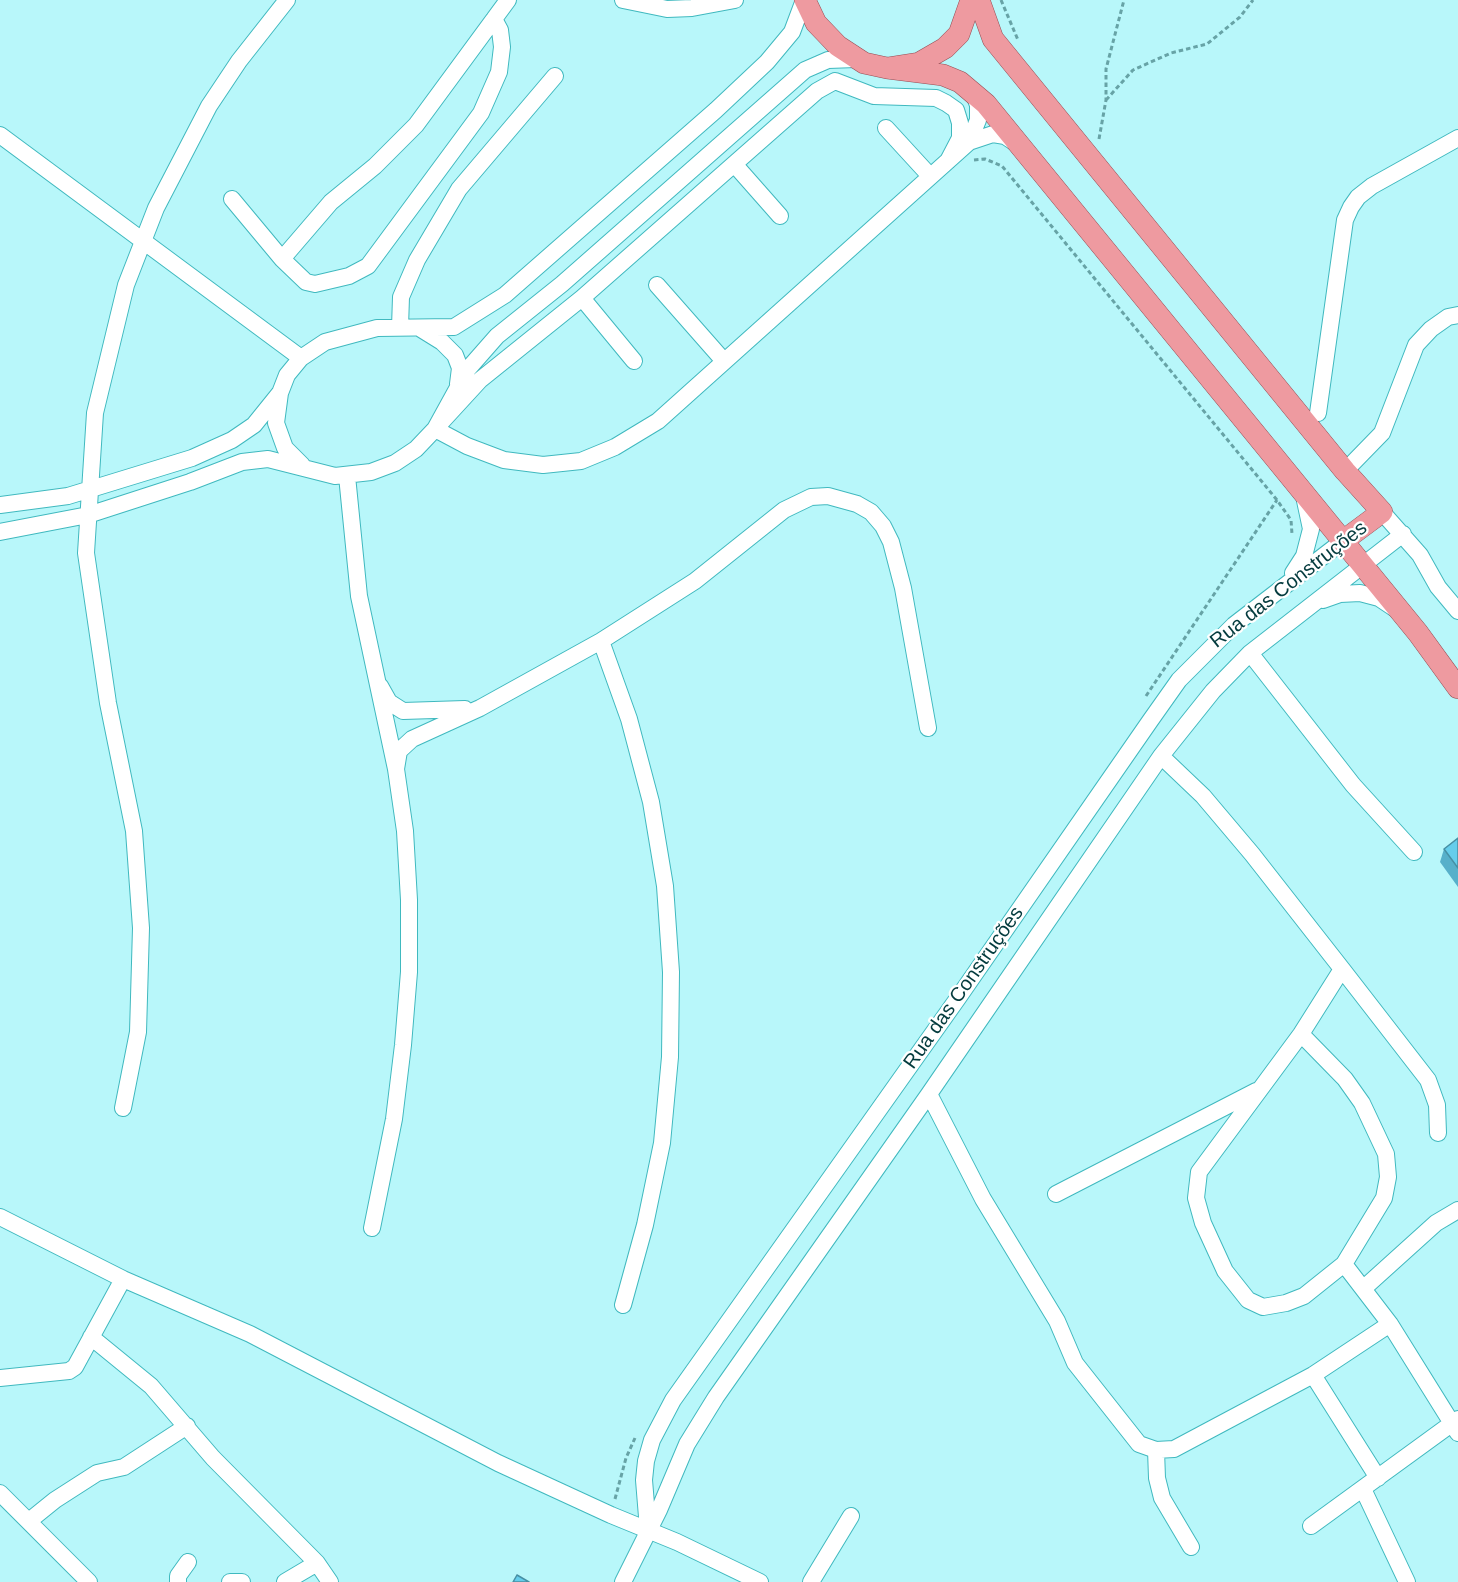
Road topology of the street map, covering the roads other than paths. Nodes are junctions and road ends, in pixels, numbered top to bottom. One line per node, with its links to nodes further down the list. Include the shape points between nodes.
1 (287, 0): 23 (street, via 209,106 156,208)
2 (508, 0): 8 (street)
3 (623, 0): 4 (street, via 667,9)
4 (735, 0)
5 (805, 0): 9 (main road, via 822,30); 29 (street, via 792,33 767,62 545,262 505,295 454,327)
6 (971, 0): 10 (main road, via 958,34 945,48 919,63)
7 (979, 0): 37 (main road, via 993,39)
8 (494, 19): 24 (street, via 410,132 331,202); 24 (street, via 502,47 500,72 481,113 374,260 360,272 315,284 306,282)
9 (856, 59): 10 (main road); 33 (street, via 828,60 798,76 487,345)
10 (887, 68): 12 (main road, via 943,75)
11 (555, 76): 28 (street, via 459,189 417,260 401,297)
12 (973, 91): 16 (street, via 978,120); 17 (main road)
13 (886, 128): 20 (street)
14 (0, 135): 23 (street)
15 (1458, 138): 35 (street, via 1372,186 1351,207 1345,220)
16 (969, 142): 17 (street, via 993,134 1005,135); 18 (street)
17 (1021, 146): 40 (main road)
18 (948, 161): 19 (street, via 960,138 956,110 936,98 874,96 835,81 817,91); 20 (street)
19 (735, 165): 22 (street); 26 (street)
20 (930, 176): 31 (street)
21 (232, 199): 24 (street)
22 (780, 216)
23 (143, 243): 30 (street); 41 (street, via 126,285 103,371)
24 (282, 259)
25 (657, 285): 31 (street)
26 (582, 298): 32 (street); 36 (street, via 480,380)
27 (1458, 315): 37 (street, via 1431,329 1416,345 1382,433)
28 (400, 327): 29 (street); 30 (street, via 356,332 325,342)
29 (418, 328): 33 (street, via 442,342 454,356 460,369)
30 (301, 358): 34 (street, via 287,375)
31 (723, 360): 36 (street, via 658,421 636,436 581,461 543,465 504,460)
32 (634, 361)
33 (458, 385): 36 (street)
34 (280, 393): 38 (street, via 276,423 280,437 291,457); 41 (street, via 254,425 232,440 152,471)
35 (1317, 413)
36 (435, 429): 39 (street, via 395,463)
37 (1345, 471): 43 (main road)
38 (313, 472): 39 (street); 44 (street, via 268,459 242,462)
39 (347, 476): 55 (street, via 359,596)
40 (1299, 486): 47 (main road); 49 (street, via 1310,514 1309,543 1296,569)
41 (88, 490): 42 (street); 44 (street)
42 (0, 505)
43 (1382, 512): 46 (street); 47 (main road, Rua das Construções)
44 (88, 515): 45 (street); 66 (street, via 86,553 108,703 134,831 141,928 138,1032)
45 (0, 532)
46 (1402, 534): 48 (street, Rua das Construções); 50 (street)
47 (1343, 541): 48 (main road); 49 (street, Rua das Construções)
48 (1362, 565): 51 (main road); 52 (street, Rua das Construções)
49 (1276, 591): 89 (street, Rua das Construções, via 1234,625 1179,680 673,1400 652,1440 646,1461)
50 (1458, 611)
51 (1404, 617): 52 (street, via 1378,598 1350,592 1331,596); 56 (main road)
52 (1292, 619): 54 (street, Rua das Construções)
53 (601, 641): 57 (street); 58 (street, via 695,581 796,503 811,497 843,498 871,512 891,542); 75 (street, via 629,719 651,802 664,886 671,972 662,1143)
54 (1250, 654): 59 (street, Rua das Construções, via 1213,691); 61 (street, via 1353,785)
55 (374, 675): 57 (street, via 389,702 403,711); 60 (street)
56 (1458, 688)
57 (480, 708): 60 (street, via 412,739 399,751)
58 (928, 728)
59 (1161, 756): 62 (street, via 1203,796); 65 (street, Rua das Construções)
60 (396, 769): 71 (street, via 405,831 409,972 394,1119)
61 (1414, 852)
62 (1342, 969): 63 (street); 67 (street, via 1428,1080 1437,1105)
63 (1301, 1034): 64 (street); 72 (street, via 1362,1102 1386,1154 1388,1178 1384,1198)
64 (1260, 1089): 68 (street); 72 (street, via 1199,1172 1196,1185 1203,1223 1225,1271 1248,1300 1263,1307 1304,1296)
65 (929, 1094): 82 (street, via 983,1199 1057,1321 1075,1363 1139,1444); 89 (street, Rua das Construções, via 711,1405 687,1444)
66 (123, 1108)
67 (1437, 1133)
68 (1056, 1194)
69 (1458, 1210): 74 (street, via 1436,1223)
70 (0, 1217): 73 (street)
71 (372, 1228)
72 (1344, 1264): 74 (street)
73 (123, 1279): 77 (street); 89 (street, via 250,1334 498,1463)
74 (1364, 1288): 76 (street)
75 (623, 1305)
76 (1390, 1324): 78 (street); 81 (street)
77 (91, 1337): 79 (street, via 69,1371); 80 (street, via 152,1386)
78 (1313, 1375): 82 (street, via 1174,1449); 83 (street)
79 (0, 1378)
80 (187, 1425): 87 (street, via 124,1467 97,1473); 92 (street, via 213,1458)
81 (1456, 1425): 83 (street)
82 (1156, 1450): 90 (street, via 1162,1498)
83 (1378, 1478): 84 (street)
84 (1363, 1489): 88 (street); 102 (street)
85 (0, 1493): 87 (street)
86 (851, 1516): 101 (street)
87 (29, 1521): 93 (street)
88 (1311, 1526)
89 (648, 1530): 99 (street, Rua das Construções); 100 (street)
90 (1191, 1547)
91 (188, 1562): 94 (street)
92 (317, 1563): 97 (street); 98 (street)
93 (89, 1582)
94 (178, 1582)
95 (230, 1582): 96 (street)
96 (242, 1582)
97 (285, 1582)
98 (330, 1582)
99 (623, 1582)
100 (760, 1582)
101 (811, 1582)
102 (1407, 1582)

